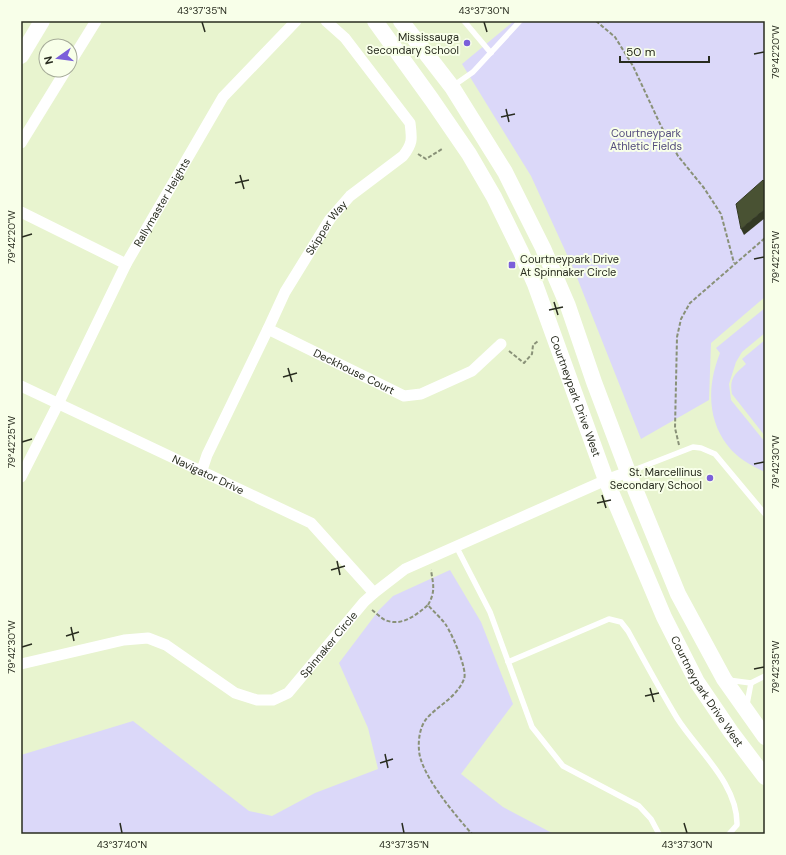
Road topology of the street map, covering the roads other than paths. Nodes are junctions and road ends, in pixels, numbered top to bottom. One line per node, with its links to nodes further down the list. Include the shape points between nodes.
1 (42, 21): 11 (main road)
2 (96, 21): 9 (street)
3 (296, 21): 17 (street, Rallymaster Heights, via 223,97)
4 (326, 21): 18 (street, Skipper Way, via 345,38 410,123 412,140 403,156 350,196 330,219 285,292)
5 (375, 21): 14 (main road, Courtneypark Drive West)
6 (401, 21): 13 (main road, Courtneypark Drive West)
7 (464, 21): 10 (lane)
8 (520, 21): 10 (lane)
9 (78, 50)
10 (491, 53): 13 (lane, via 473,72)
11 (21, 56)
12 (61, 78): 15 (street)
13 (452, 87): 14 (main road); 23 (main road, Courtneypark Drive West, via 505,172 543,248 568,306)
14 (432, 100): 25 (main road, Courtneypark Drive West, via 494,197 521,252 538,291)
15 (21, 143)
16 (21, 212): 17 (street)
17 (126, 264): 21 (street, Rallymaster Heights)
18 (268, 330): 19 (street, Deckhouse Court, via 404,396 421,394 472,371); 22 (street, Skipper Way)
19 (501, 344)
20 (21, 386): 21 (street, Navigator Drive)
21 (58, 404): 22 (street, Navigator Drive); 24 (street)
22 (202, 470): 28 (street, Navigator Drive, via 311,523)
23 (628, 472): 25 (street, Spinnaker Circle); 26 (lane, via 693,447 702,448 715,454); 32 (main road, Courtneypark Drive West, via 678,594)
24 (21, 477)
25 (606, 480): 27 (street, Spinnaker Circle); 36 (main road, Courtneypark Drive West, via 664,617 697,682)
26 (765, 514)
27 (456, 546): 28 (street, Spinnaker Circle, via 405,569); 29 (lane, via 490,612)
28 (374, 593): 30 (street, Spinnaker Circle, via 288,693 273,700 257,700 235,693 166,645 148,638 124,640)
29 (508, 662): 37 (lane, via 532,727 563,766 639,806 651,819); 38 (lane, via 609,618 620,622 628,631 678,719 722,779 733,800 737,825)
30 (21, 664)
31 (765, 676): 33 (lane)
32 (724, 679): 33 (lane); 34 (main road, Courtneypark Drive West)
33 (751, 683): 34 (lane)
34 (746, 711): 35 (main road, Courtneypark Drive West)
35 (765, 737)
36 (765, 777)
37 (659, 834)
38 (728, 834)

